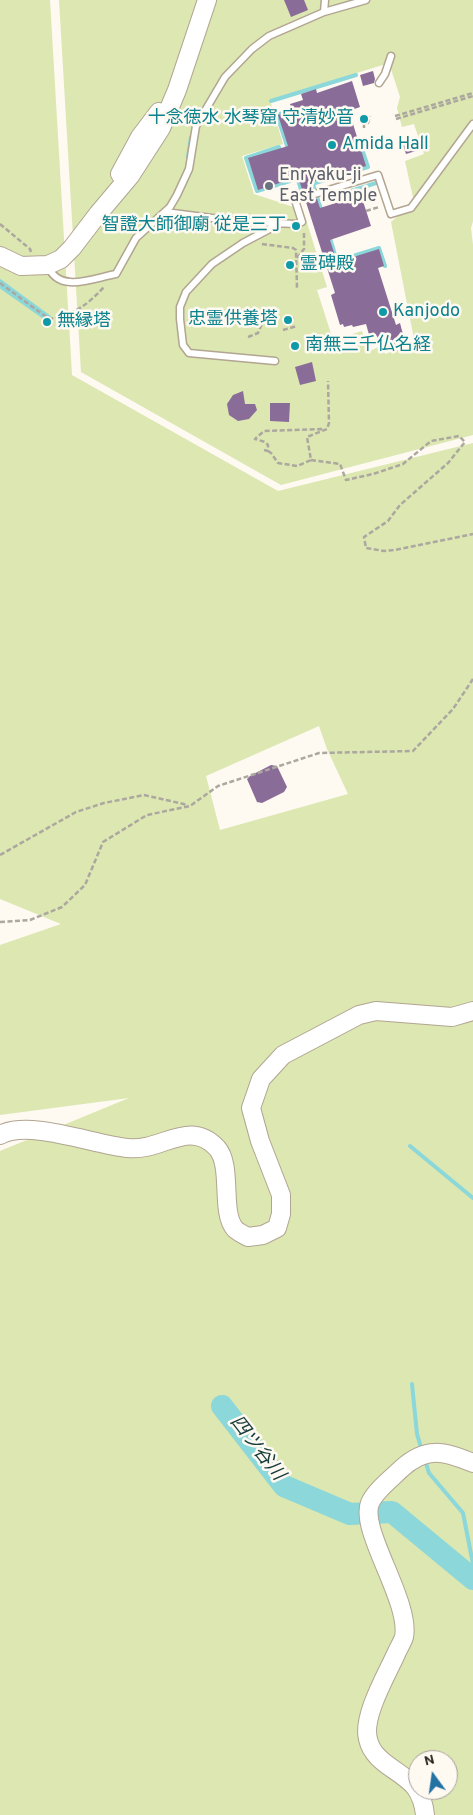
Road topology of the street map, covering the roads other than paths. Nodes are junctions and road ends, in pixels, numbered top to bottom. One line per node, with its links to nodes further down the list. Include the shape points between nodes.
1 (207, 0): 11 (street, via 177,90 140,138 98,214 72,248 61,259)
2 (325, 0): 4 (lane)
3 (366, 0): 4 (lane)
4 (324, 12): 8 (lane, via 269,36 225,77 196,126 189,168)
5 (391, 56): 6 (lane)
6 (379, 83)
7 (473, 124): 9 (lane, via 411,208 391,214 378,175 296,200 302,222)
8 (165, 212): 9 (lane); 11 (lane, via 136,238 116,274 68,283 55,278)
9 (280, 224): 12 (lane, via 212,264 186,292 180,307 183,345 189,353)
10 (0, 256): 11 (street, via 21,266)
11 (41, 265)
12 (275, 361)
13 (473, 1011): 14 (street, via 452,1017 376,1011 359,1015 283,1055 261,1079 251,1108 281,1195 277,1228 263,1235 248,1238 230,1221 219,1150 205,1137 186,1134 153,1146 129,1148 27,1129)
14 (0, 1134)
15 (473, 1463): 16 (street, via 451,1454 432,1452 415,1457 384,1485 370,1503 370,1522 403,1615 404,1637 373,1705 366,1730 376,1755 414,1787 424,1802)
16 (425, 1815)

